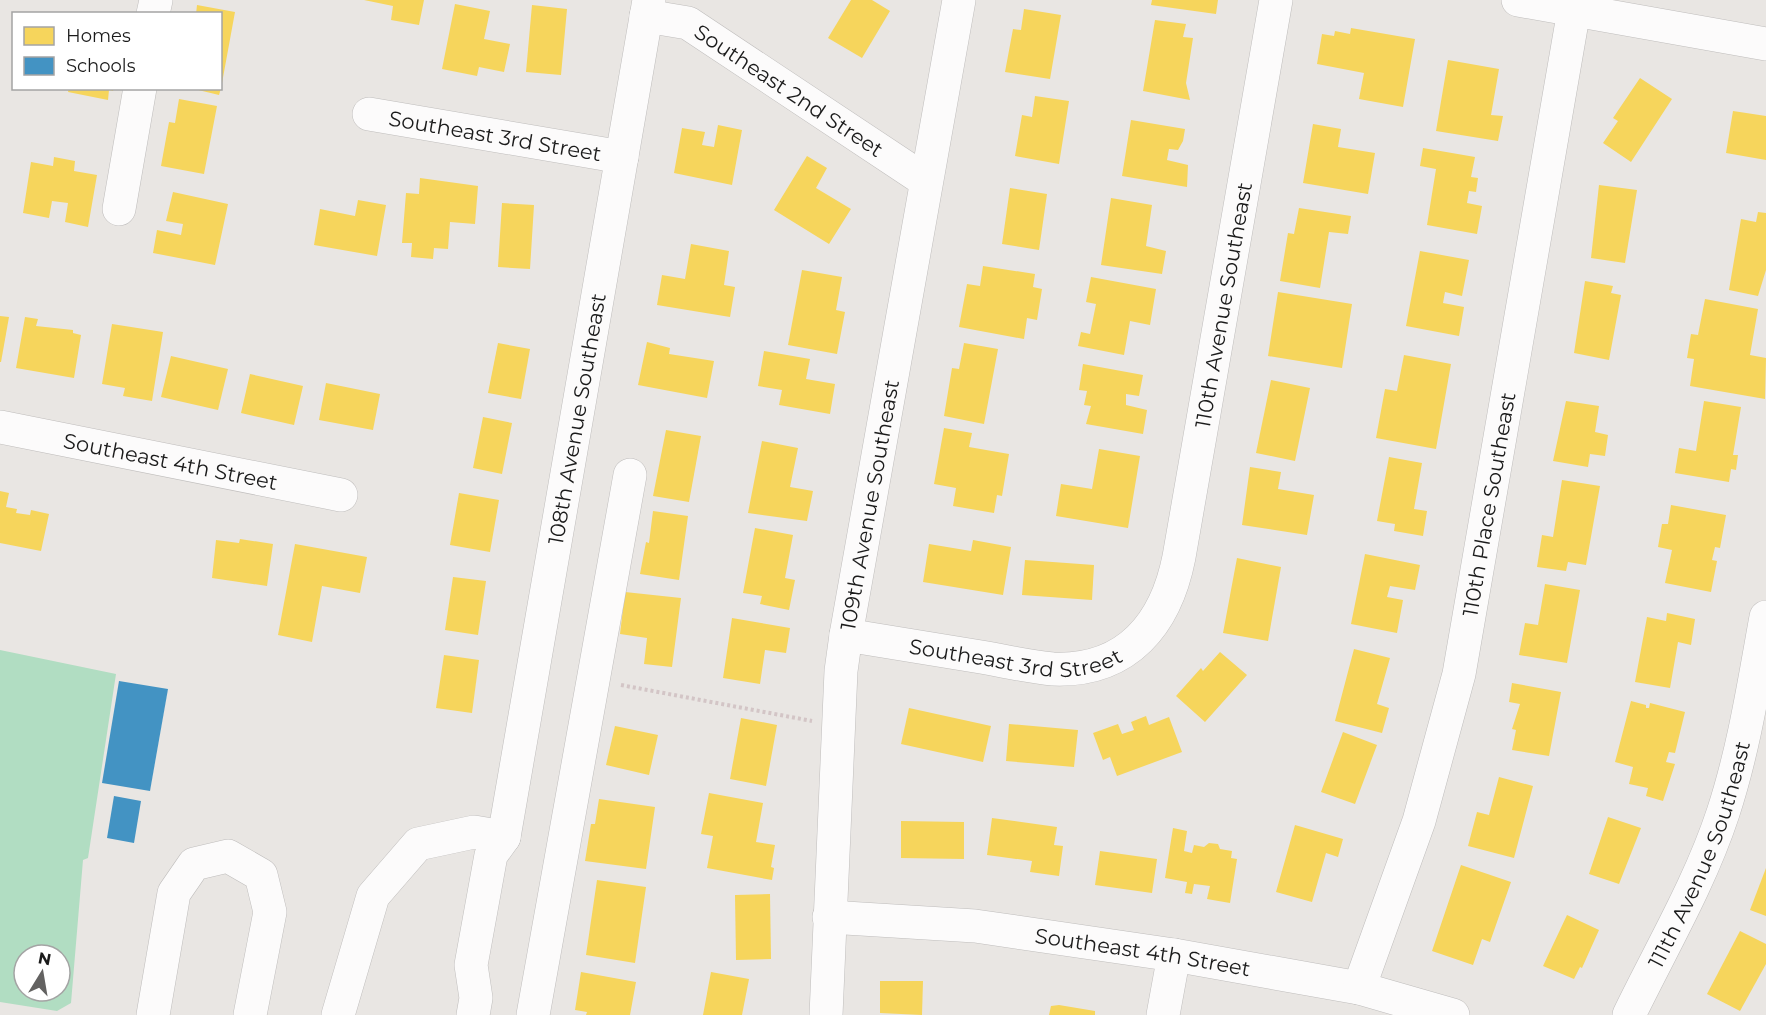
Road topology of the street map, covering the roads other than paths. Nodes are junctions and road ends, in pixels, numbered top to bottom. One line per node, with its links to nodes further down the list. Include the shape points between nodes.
1 (959, 0): 10 (street, 109th Avenue Southeast)
2 (1276, 0): 15 (street, 110th Avenue Southeast, via 1179,557)
3 (1518, 0): 5 (street)
4 (647, 8): 9 (street, 108th Avenue Southeast); 10 (street, Southeast 2nd Street, via 688,23)
5 (1574, 10): 6 (street); 21 (street, 110th Place Southeast, via 1459,674 1419,821)
6 (1766, 44)
7 (140, 90): 11 (street)
8 (369, 114): 9 (street, Southeast 3rd Street)
9 (621, 157): 18 (street, 108th Avenue Southeast)
10 (926, 181): 17 (street, 109th Avenue Southeast)
11 (118, 209)
12 (0, 427): 14 (street, Southeast 4th Street)
13 (630, 474): 26 (street)
14 (341, 495)
15 (1165, 607): 17 (street, Southeast 3rd Street, via 1139,640 1117,655 1073,668 1053,669)
16 (1766, 617): 30 (street, 111th Avenue Southeast, via 1746,729 1723,813 1708,853)
17 (846, 635): 19 (street, 109th Avenue Southeast)
18 (504, 837): 22 (street, 108th Avenue Southeast, via 491,855 471,965); 25 (street, via 474,832 418,844 373,896)
19 (830, 917): 20 (street, Southeast 4th Street, via 975,926); 27 (street, 109th Avenue Southeast)
20 (1174, 955): 21 (street, Southeast 4th Street); 28 (street)
21 (1359, 988): 29 (street, Southeast 4th Street)
22 (475, 1007)
23 (153, 1015): 24 (street, via 174,893 194,864 228,856 261,875 270,912)
24 (250, 1015)
25 (338, 1015)
26 (533, 1015)
27 (826, 1015)
28 (1163, 1015)
29 (1453, 1015)
30 (1629, 1015)

